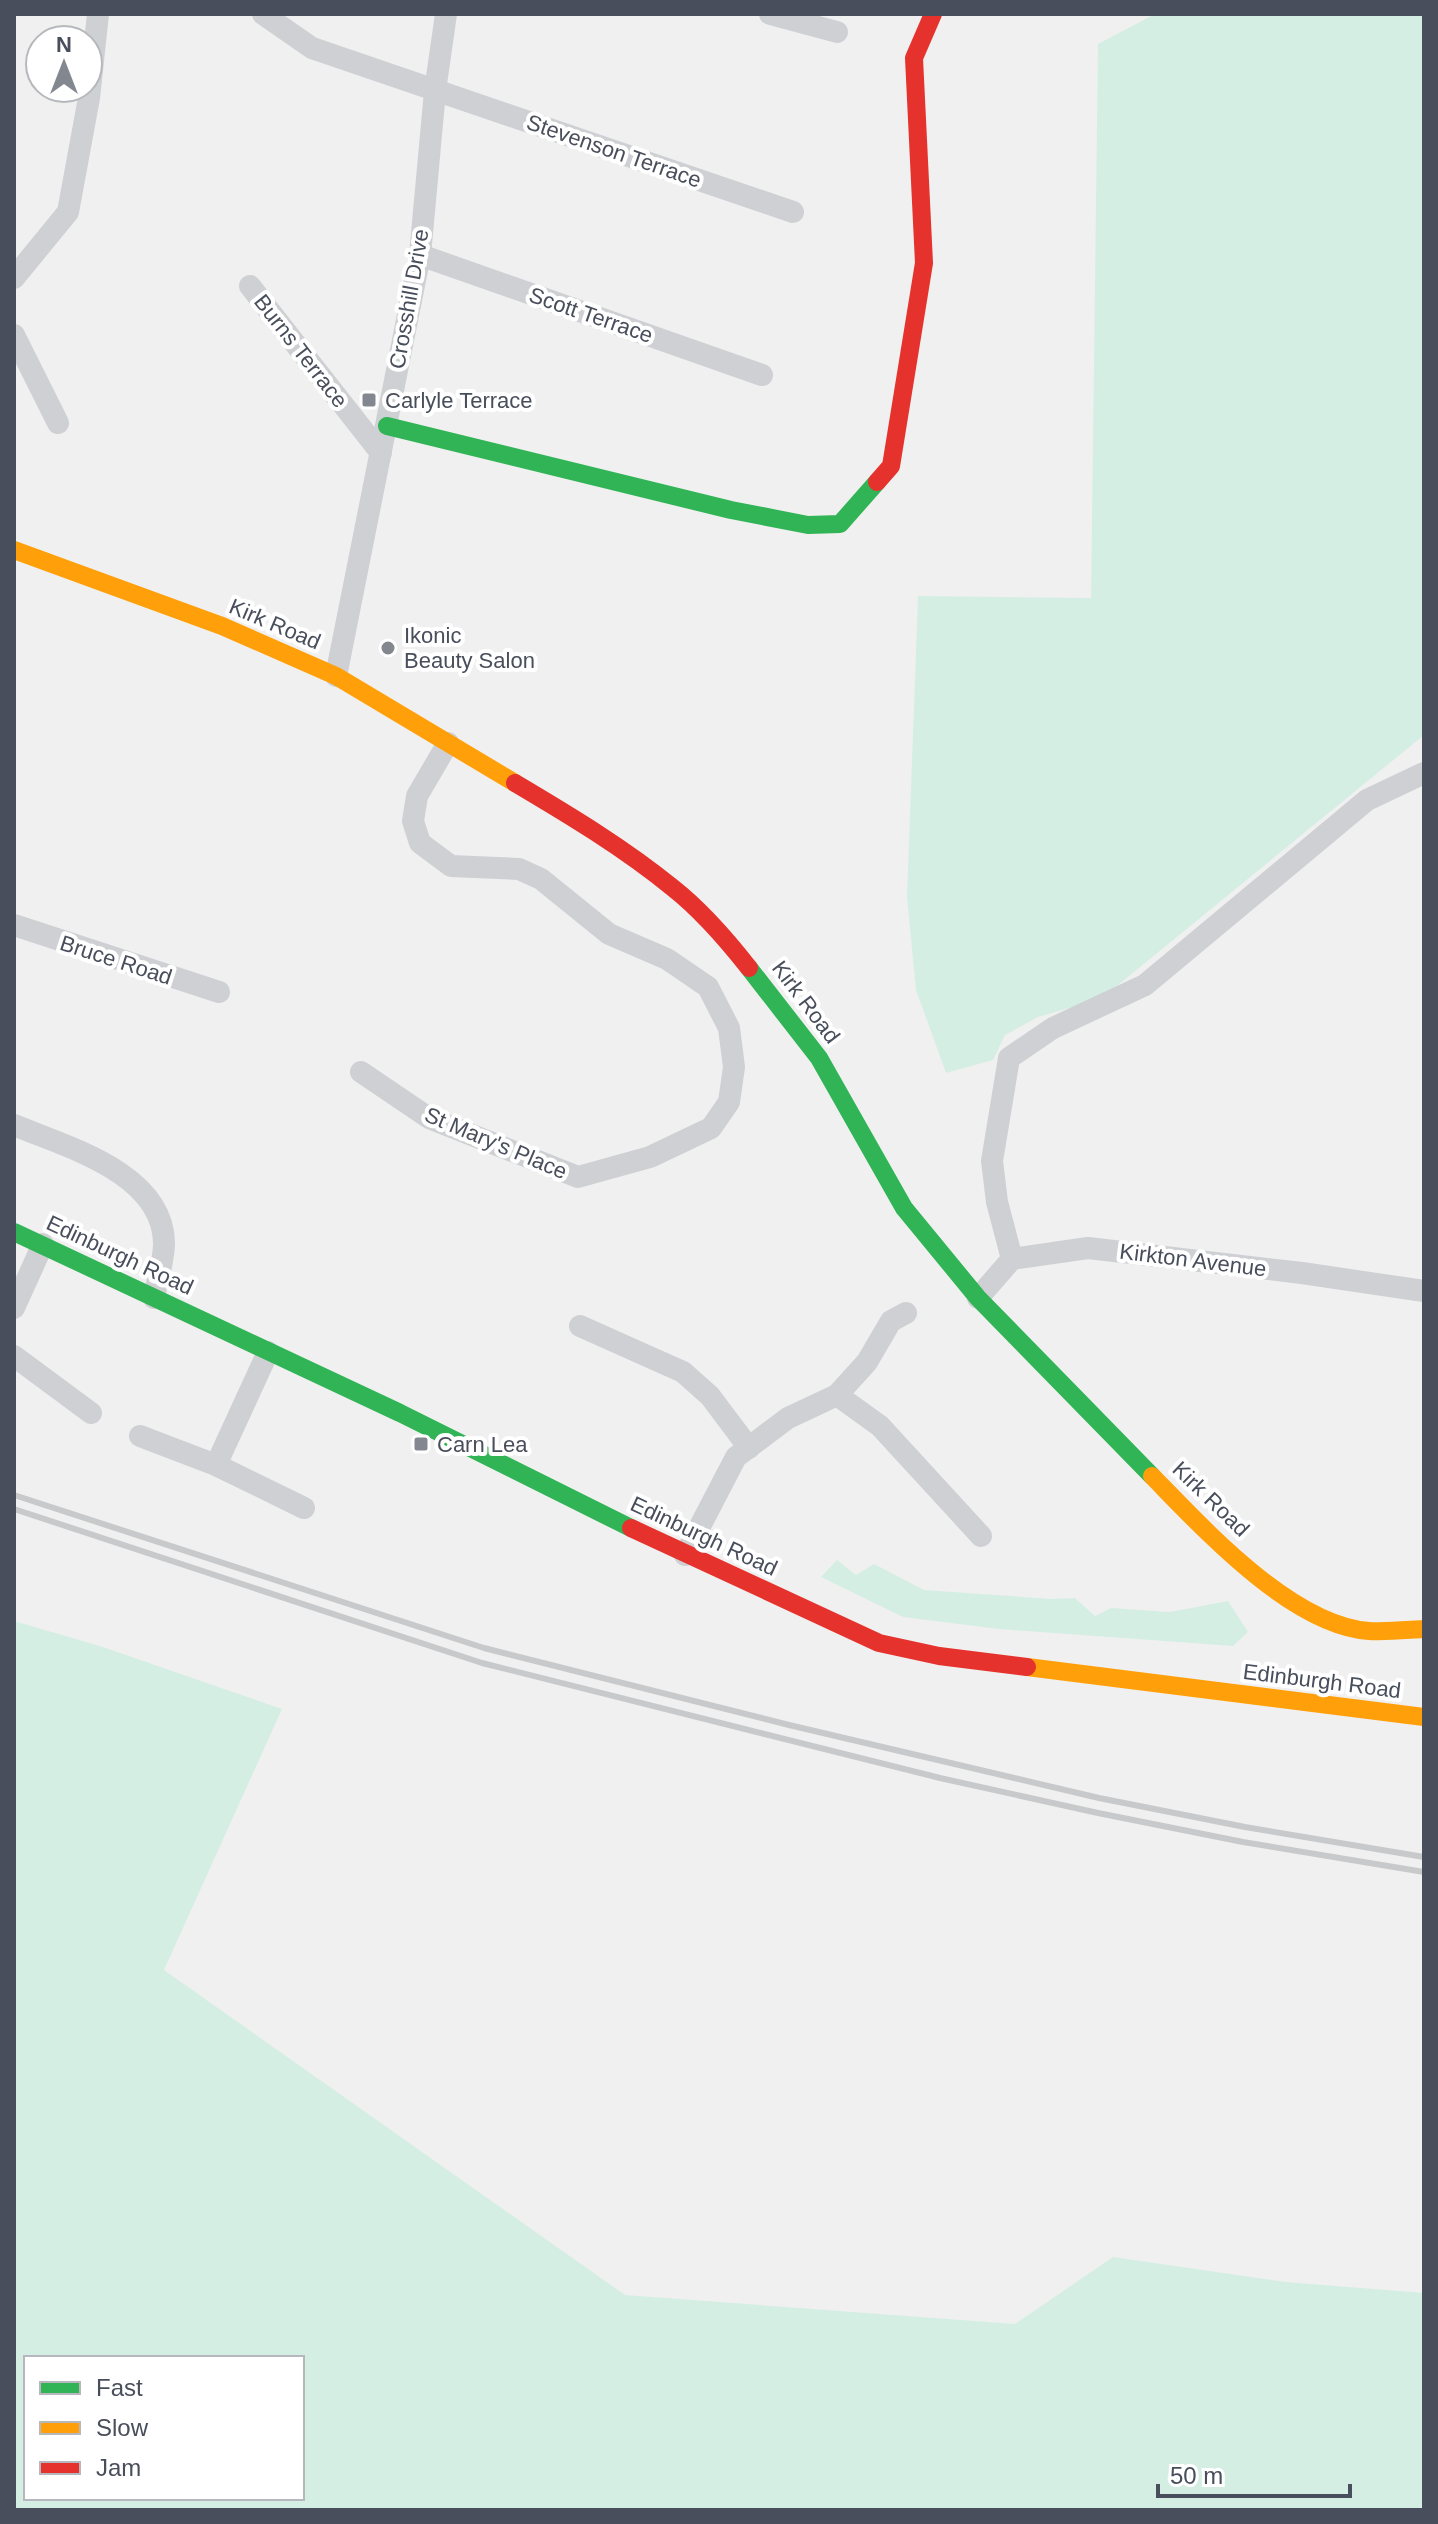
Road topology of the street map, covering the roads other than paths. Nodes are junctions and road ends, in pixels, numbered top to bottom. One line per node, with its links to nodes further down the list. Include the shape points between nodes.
1 (98, 14): 10 (street, via 68,212)
2 (263, 14): 7 (street, Stevenson Terrace, via 312,48)
3 (446, 14): 7 (street, Crosshill Drive)
4 (770, 14): 6 (street)
5 (933, 14): 15 (main road, via 914,58 924,263 891,466 840,524 808,525 731,510)
6 (837, 32)
7 (435, 91): 8 (street, Stevenson Terrace); 9 (street, Crosshill Drive)
8 (793, 212)
9 (420, 255): 13 (street, Scott Terrace); 15 (street, Crosshill Drive)
10 (14, 278)
11 (250, 286): 16 (street, Burns Terrace)
12 (14, 335): 14 (street)
13 (762, 375)
14 (58, 423)
15 (387, 426): 16 (street, Crosshill Drive)
16 (381, 453): 18 (street, Crosshill Drive)
17 (14, 550): 18 (main road, Kirk Road, via 222,626)
18 (336, 676): 19 (main road, Kirk Road)
19 (448, 743): 23 (street, St Mary's Place, via 417,796 413,821 420,843 451,866 519,869 541,879 609,934 667,959 708,987 729,1028 734,1067 729,1102 711,1128 650,1157 578,1177 429,1118); 30 (main road, Kirk Road, via 583,824 675,889 733,948 819,1058 904,1208)
20 (1424, 773): 27 (street, via 1367,800 1145,985 1053,1028 1009,1058 992,1161)
21 (14, 925): 22 (street, Bruce Road)
22 (219, 992)
23 (361, 1072)
24 (14, 1125): 29 (street, via 131,1179 157,1210 164,1243)
25 (14, 1232): 26 (main road, Edinburgh Road)
26 (43, 1244): 29 (main road, Edinburgh Road); 31 (street)
27 (1012, 1259): 28 (street, Kirkton Avenue, via 1088,1248); 30 (street)
28 (1424, 1291)
29 (154, 1298): 34 (main road, Edinburgh Road)
30 (978, 1298): 44 (main road, Kirk Road, via 1200,1525 1275,1591 1324,1619 1367,1631)
31 (14, 1308)
32 (906, 1313): 36 (street, via 891,1321 867,1362)
33 (580, 1326): 39 (street, via 683,1372 710,1396)
34 (268, 1352): 40 (street); 43 (main road, Edinburgh Road)
35 (14, 1356): 37 (street)
36 (837, 1395): 39 (street, via 788,1418); 42 (street, via 880,1426)
37 (91, 1413)
38 (140, 1436): 40 (street)
39 (749, 1448): 43 (street, via 736,1457)
40 (216, 1465): 41 (street)
41 (304, 1508)
42 (981, 1536)
43 (685, 1555): 45 (main road, Edinburgh Road, via 879,1643 939,1656)
44 (1424, 1629)
45 (1424, 1717)

